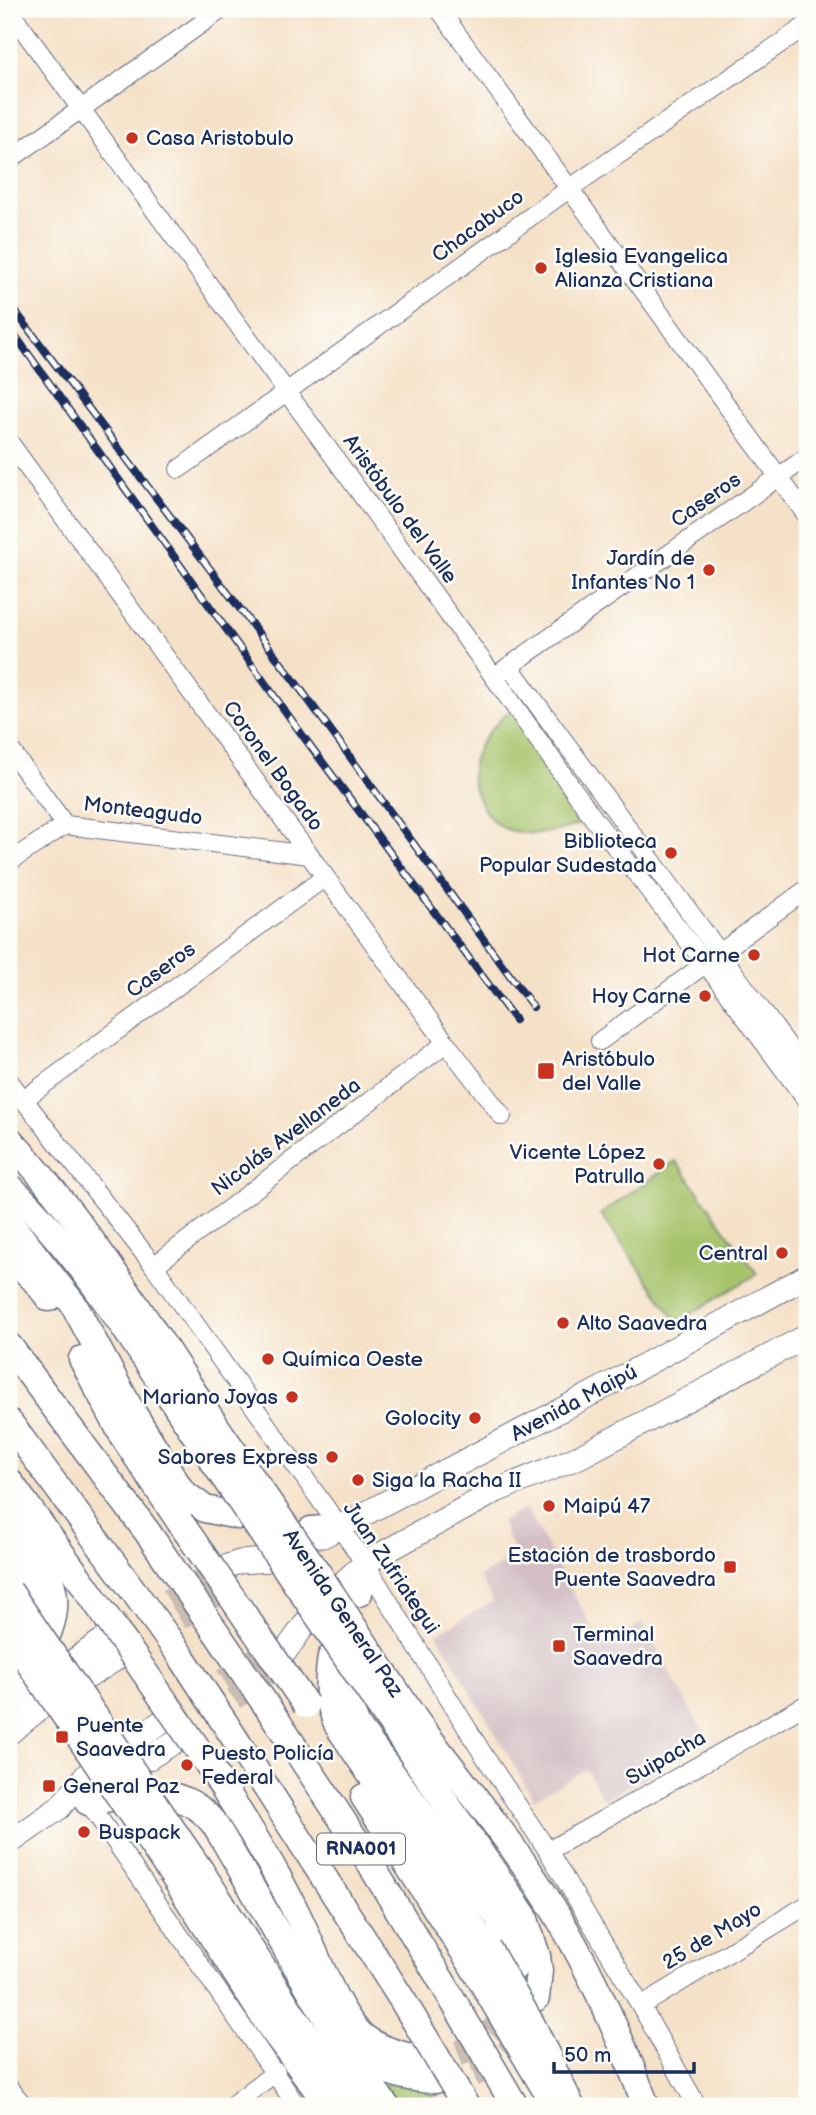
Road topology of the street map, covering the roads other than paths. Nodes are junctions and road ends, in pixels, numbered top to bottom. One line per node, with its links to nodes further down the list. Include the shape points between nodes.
1 (222, 9): 5 (street)
2 (439, 9): 7 (street)
3 (9, 10): 5 (street, Aristóbulo del Valle)
4 (807, 25): 7 (street, Chacabuco)
5 (81, 109): 6 (street); 8 (street, Aristóbulo del Valle)
6 (9, 160)
7 (569, 189): 8 (street, Chacabuco); 12 (street)
8 (287, 392): 11 (street, Chacabuco); 15 (street, Aristóbulo del Valle)
9 (9, 442): 18 (street, Coronel Bogado)
10 (807, 457): 12 (street, Caseros)
11 (179, 469)
12 (779, 477): 13 (street); 14 (street, Caseros)
13 (807, 516)
14 (509, 666): 15 (street, Caseros); 22 (street, Aristóbulo del Valle)
15 (494, 677): 22 (street, Aristóbulo del Valle, via 594,819)
16 (9, 748): 17 (street, Monteagudo)
17 (65, 825): 18 (street, Monteagudo); 19 (street)
18 (310, 855): 20 (street, Coronel Bogado)
19 (9, 862)
20 (325, 877): 24 (street, Coronel Bogado); 27 (street, Caseros)
21 (807, 890): 22 (street)
22 (713, 958): 23 (street); 25 (street, Aristóbulo del Valle); 28 (street, Aristóbulo del Valle)
23 (600, 1041)
24 (446, 1043): 29 (street, Coronel Bogado); 36 (street, Nicolás Avellaneda)
25 (807, 1072)
26 (9, 1081): 27 (street, Juan Zufriategui)
27 (23, 1100): 36 (street, Juan Zufriategui)
28 (807, 1101)
29 (502, 1115)
30 (9, 1139): 41 (highway, Avenida General Paz, via 113,1271)
31 (9, 1186): 41 (highway, via 71,1255)
32 (9, 1222): 34 (highway)
33 (9, 1240): 34 (highway)
34 (40, 1259): 44 (highway, via 74,1306 182,1492 205,1509)
35 (9, 1261): 67 (highway, bridge, via 32,1277 57,1308 123,1436)
36 (154, 1266): 45 (street, Juan Zufriategui)
37 (807, 1276): 45 (main road, Avenida Maipú, via 606,1387)
38 (807, 1335): 49 (main road, via 571,1461 496,1491)
39 (9, 1346): 82 (highway, RNA001, bridge, via 148,1533 278,1721 360,1847)
40 (9, 1422): 81 (highway, RNA001, bridge, via 181,1656)
41 (202, 1424): 59 (highway, Avenida General Paz, bridge)
42 (9, 1481): 71 (highway, bridge, via 252,1832 355,2028 378,2046 428,2070 410,2078 381,2069)
43 (9, 1515): 56 (highway, via 43,1562 54,1595 47,1638)
44 (238, 1516)
45 (322, 1532): 49 (street, Juan Zufriategui)
46 (9, 1547): 56 (highway, via 34,1597 34,1618)
47 (270, 1560): 48 (main road, via 239,1562)
48 (231, 1575)
49 (356, 1581): 64 (street, Juan Zufriategui)
50 (9, 1591): 65 (highway, bridge)
51 (308, 1620): 54 (main road)
52 (9, 1633): 65 (highway, bridge)
53 (110, 1635): 56 (main road, via 33,1690)
54 (282, 1647)
55 (122, 1655): 60 (main road)
56 (13, 1693)
57 (807, 1706): 64 (street, Suipacha)
58 (167, 1718): 61 (main road)
59 (407, 1728): 69 (highway, via 524,1916 537,1956); 72 (highway, Avenida General Paz, via 543,1892 567,1931)
60 (9, 1733)
61 (124, 1748): 62 (main road, via 90,1771); 62 (main road, via 185,1736)
62 (82, 1795): 63 (main road); 71 (highway, via 160,1794 184,1798 199,1807 235,1858); 73 (street)
63 (9, 1843)
64 (548, 1851): 70 (street, Juan Zufriategui)
65 (189, 1876): 78 (highway, via 269,2025); 79 (highway)
66 (807, 1905): 70 (street, 25 de Mayo)
67 (478, 1954): 68 (highway, via 338,1726 327,1687 339,1665 357,1726 499,1918); 83 (highway, bridge); 84 (highway, bridge, via 533,2027)
68 (514, 1968)
69 (536, 1998)
70 (641, 2006): 87 (street, Juan Zufriategui)
71 (336, 2034): 80 (highway)
72 (632, 2069): 85 (highway, Avenida General Paz); 86 (highway)
73 (276, 2072): 76 (street); 77 (street)
74 (9, 2088): 75 (street)
75 (24, 2106)
76 (231, 2106)
77 (297, 2106)
78 (329, 2106)
79 (359, 2106)
80 (386, 2106)
81 (466, 2106)
82 (515, 2106)
83 (555, 2106)
84 (571, 2106)
85 (646, 2106)
86 (653, 2106)
87 (696, 2106)

